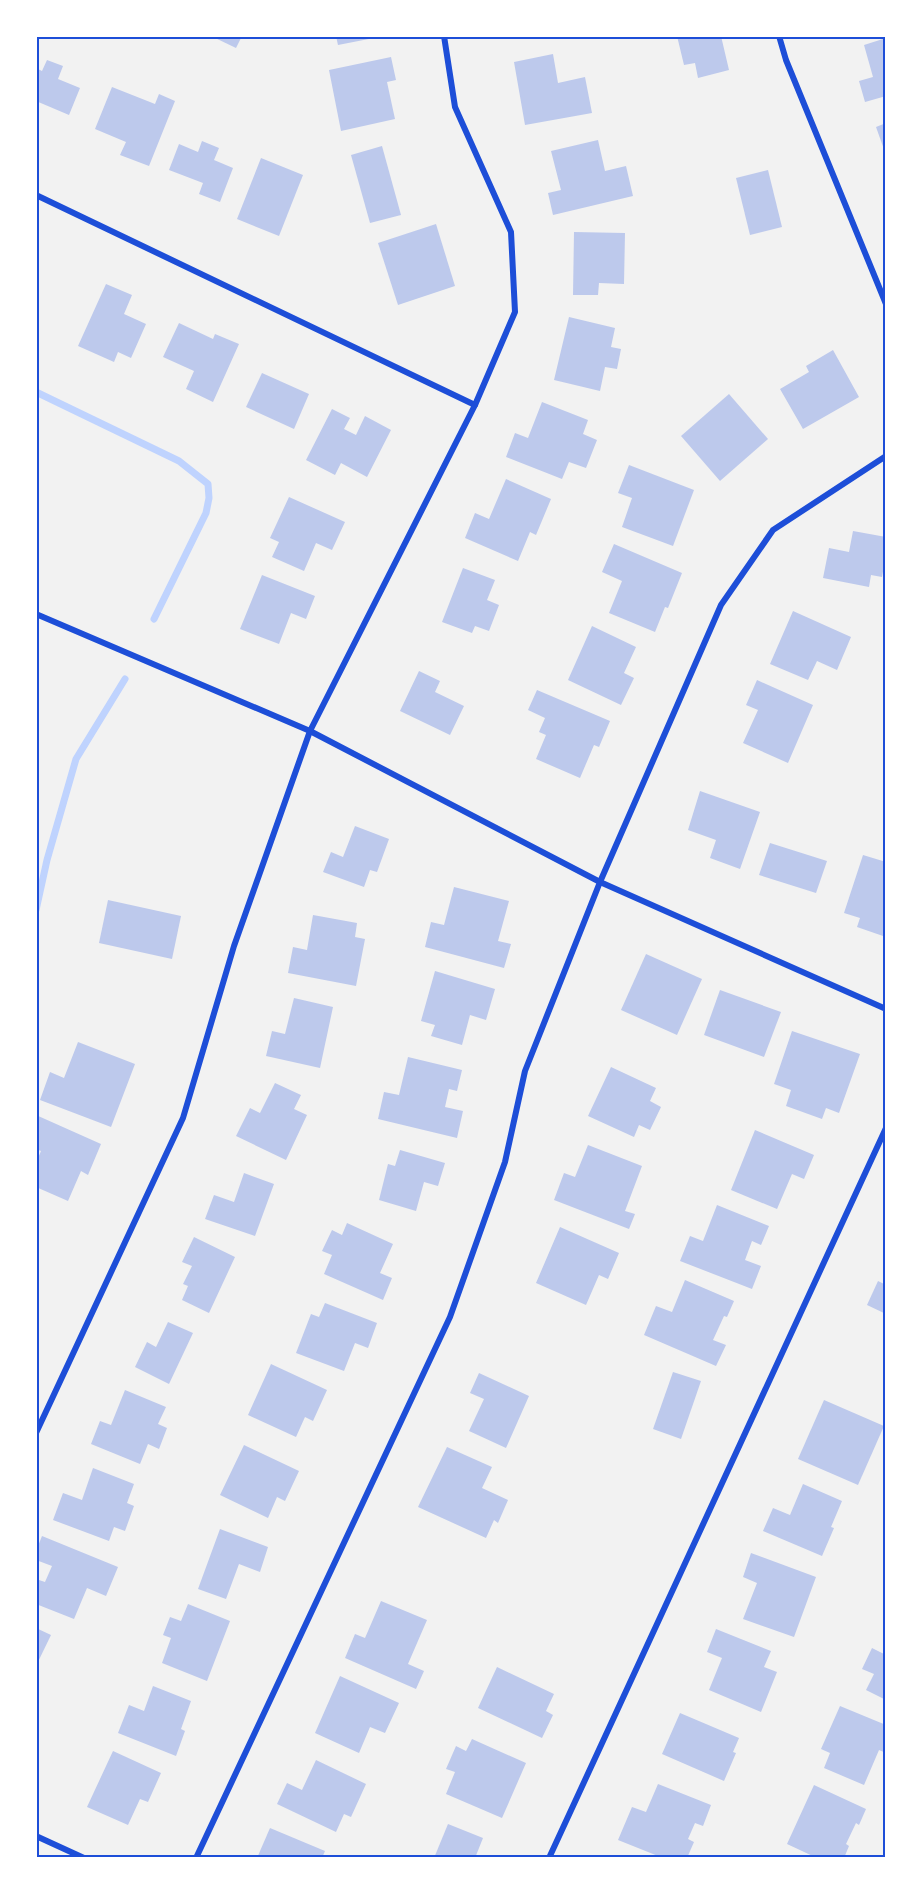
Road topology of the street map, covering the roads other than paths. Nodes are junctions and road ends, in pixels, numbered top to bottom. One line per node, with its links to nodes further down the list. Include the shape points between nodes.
1 (444, 36): 5 (street, via 455,107 511,232 515,312)
2 (779, 36): 4 (street)
3 (36, 195): 5 (street)
4 (886, 304)
5 (475, 405): 8 (street)
6 (886, 456): 9 (street, via 773,530 721,605)
7 (36, 614): 8 (street)
8 (310, 731): 9 (street); 12 (street, via 234,946 183,1118)
9 (600, 882): 10 (street); 15 (street, via 525,1071 505,1162 450,1317)
10 (886, 1009)
11 (886, 1128): 16 (street)
12 (36, 1433)
13 (36, 1836): 14 (street)
14 (84, 1858)
15 (196, 1858)
16 (549, 1858)

